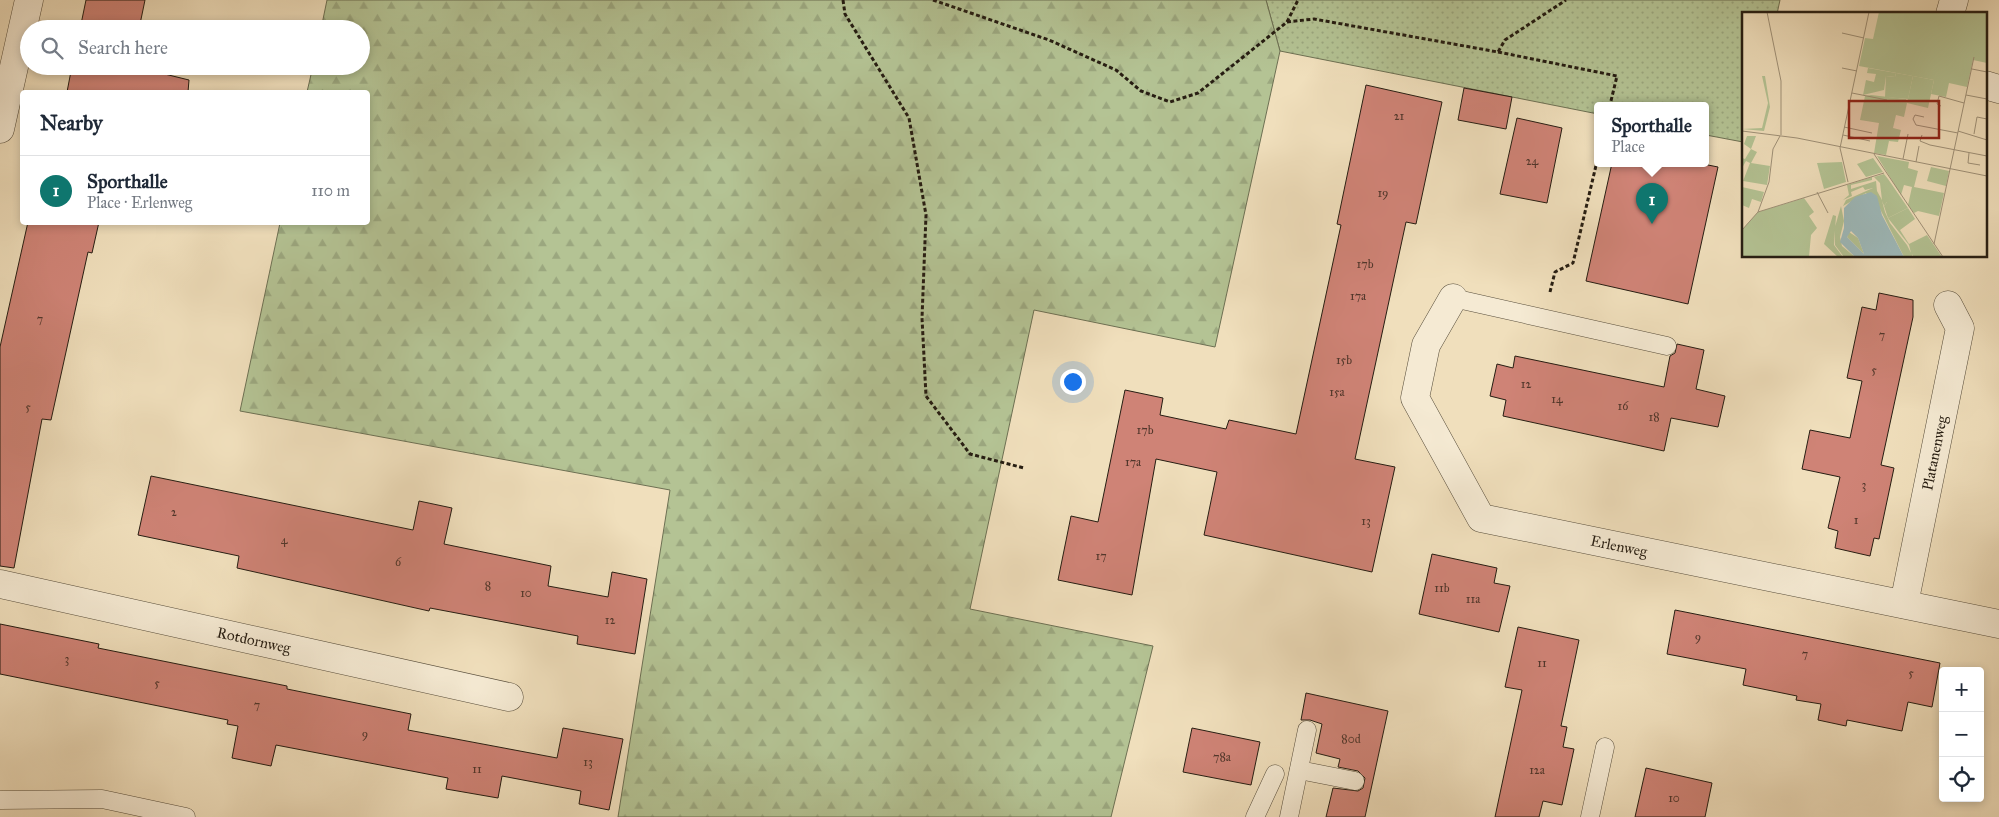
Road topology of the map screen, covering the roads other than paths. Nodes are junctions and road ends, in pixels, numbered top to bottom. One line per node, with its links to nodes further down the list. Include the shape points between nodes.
1 (28, 0): 2 (street)
2 (24, 20)
3 (20, 37): 6 (street)
4 (1986, 85): 5 (street)
5 (1999, 89)
6 (0, 129)
7 (1453, 298): 9 (lane); 11 (street, Erlenweg, via 1426,345 1415,398 1481,518)
8 (1948, 305): 11 (street, Platanenweg, via 1960,328)
9 (1667, 346)
10 (0, 584): 13 (street, Rotdornweg)
11 (1904, 604): 12 (street, Erlenweg)
12 (1999, 624)
13 (509, 697)
14 (1307, 730): 16 (lane)
15 (1604, 747): 23 (lane)
16 (1299, 770): 18 (lane); 22 (lane)
17 (1275, 774): 21 (lane)
18 (1355, 781)
19 (0, 800): 20 (lane, via 102,799)
20 (186, 817)
21 (1255, 817)
22 (1289, 817)
23 (1590, 817)

